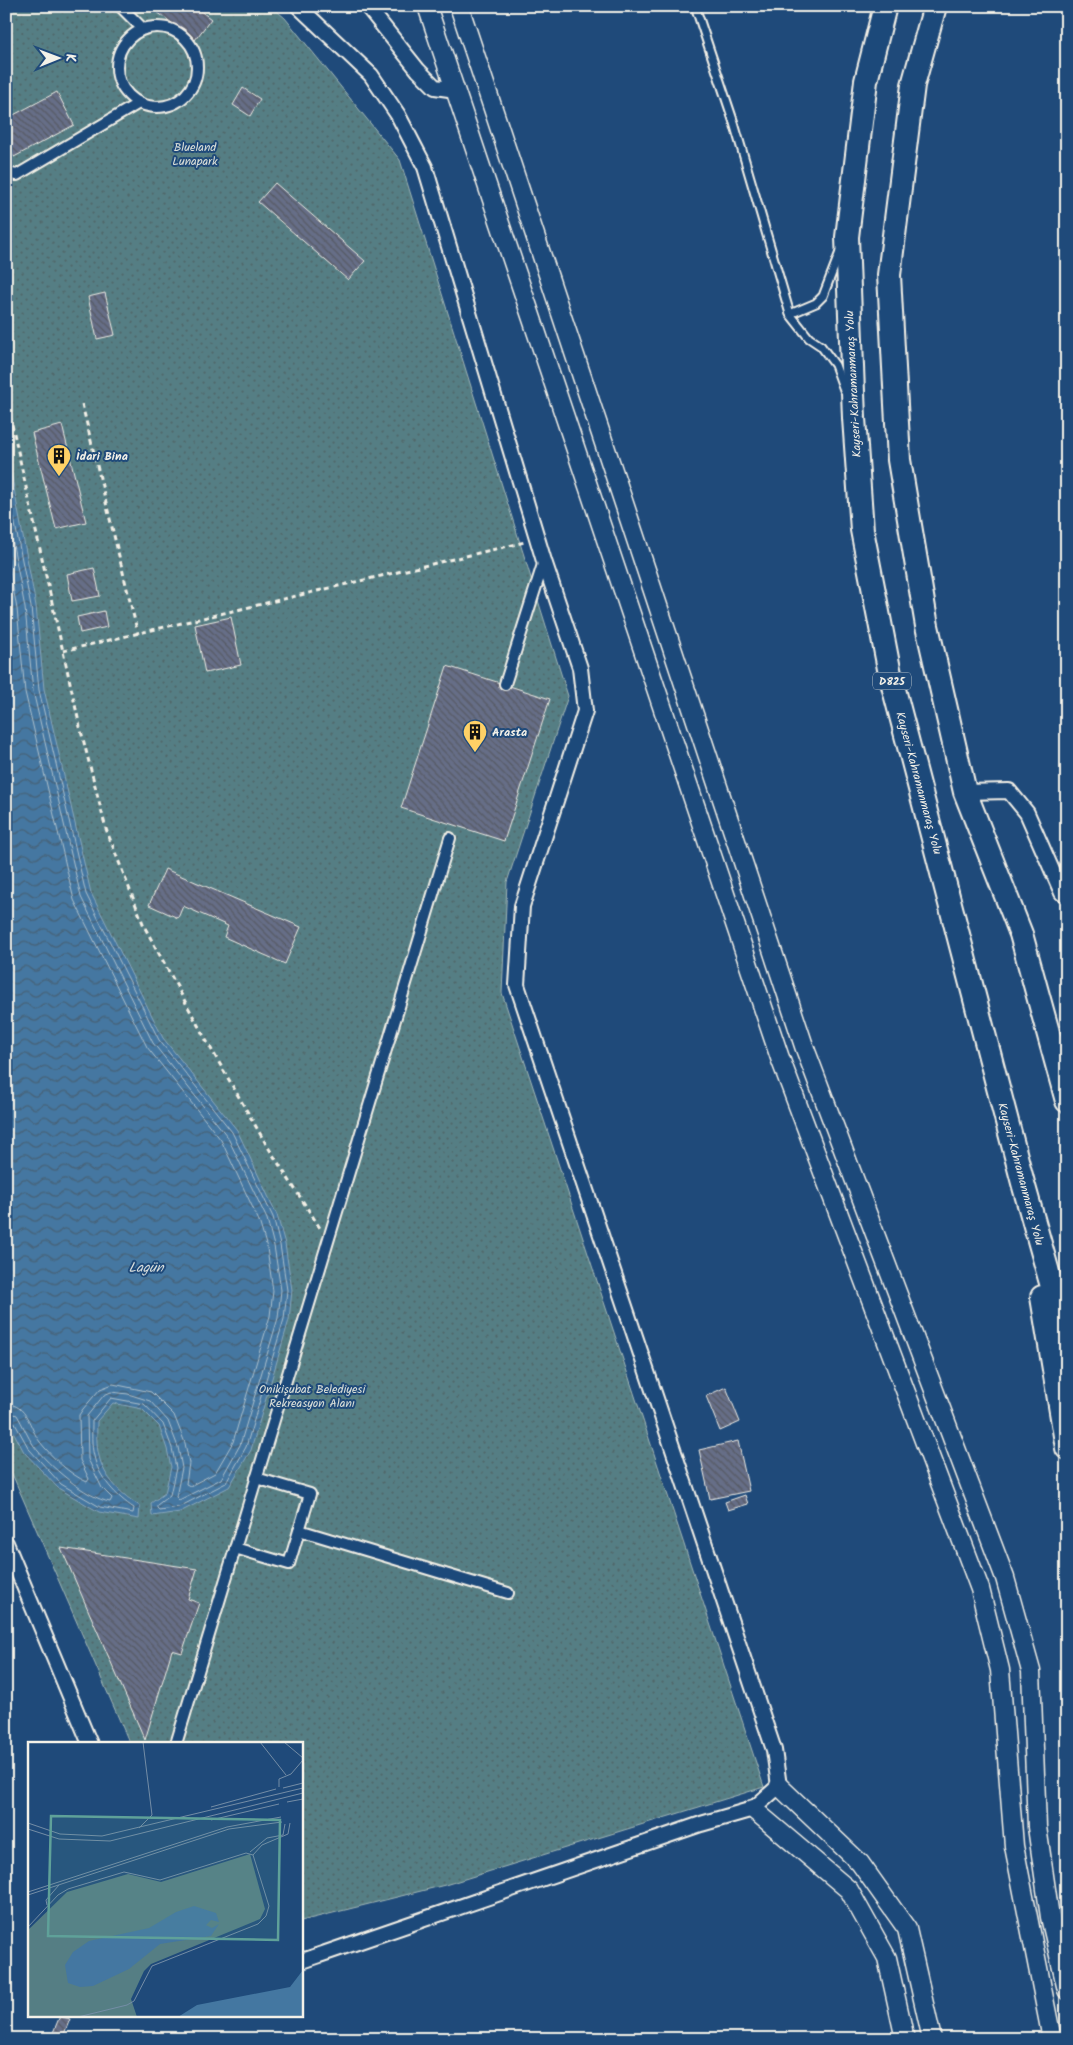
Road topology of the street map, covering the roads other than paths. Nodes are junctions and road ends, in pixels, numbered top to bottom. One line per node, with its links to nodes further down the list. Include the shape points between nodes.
1 (120, 6): 9 (street)
2 (298, 6): 16 (street, via 371,75 398,115 425,167)
3 (367, 6): 10 (street, via 435,87)
4 (427, 6): 10 (street)
5 (459, 6): 35 (street, via 804,1046 1005,1578 1031,1671 1037,1827 1050,1917)
6 (695, 6): 14 (lane, via 734,123)
7 (885, 6): 13 (highway, Kayseri-Kahramanmaraş Yolu / D825, via 866,81)
8 (935, 6): 18 (highway, via 913,85 889,275 899,460 927,626)
9 (142, 28): 11 (street, via 122,45 116,71 120,84); 11 (street, via 168,27 180,33 190,42 198,67 195,81 178,102 165,107)
10 (456, 90): 38 (street, via 780,1058 980,1589 1000,1670 1014,1846)
11 (138, 103): 12 (street, via 17,175)
12 (6, 173)
13 (847, 237): 14 (lane, via 823,296 816,303); 15 (highway, Kayseri-Kahramanmaraş Yolu / D825)
14 (790, 314): 15 (lane, via 835,365)
15 (854, 418): 22 (highway, Kayseri-Kahramanmaraş Yolu / D825, via 862,530 890,674)
16 (544, 561): 17 (street); 32 (street, via 580,668 585,712 522,906 517,985 774,1750)
17 (504, 684)
18 (966, 792): 20 (street, via 1009,791 1027,813 1062,893); 21 (highway, via 1021,934)
19 (450, 838): 25 (street)
20 (1067, 895)
21 (1067, 1101)
22 (1023, 1183): 23 (highway, Kayseri-Kahramanmaraş Yolu / D825); 24 (highway)
23 (1067, 1340)
24 (1067, 1448)
25 (256, 1478): 26 (street, via 310,1494); 28 (street)
26 (299, 1530): 28 (street, via 289,1564); 29 (street)
27 (6, 1543): 30 (street)
28 (235, 1548): 31 (street)
29 (508, 1593)
30 (89, 1742)
31 (177, 1742)
32 (779, 1786): 33 (street); 37 (street, via 860,1863 907,1929)
33 (753, 1809): 34 (street); 36 (street, via 848,1890 887,1958)
34 (302, 1959)
35 (1067, 1990)
36 (905, 2039)
37 (932, 2039)
38 (1052, 2039)

